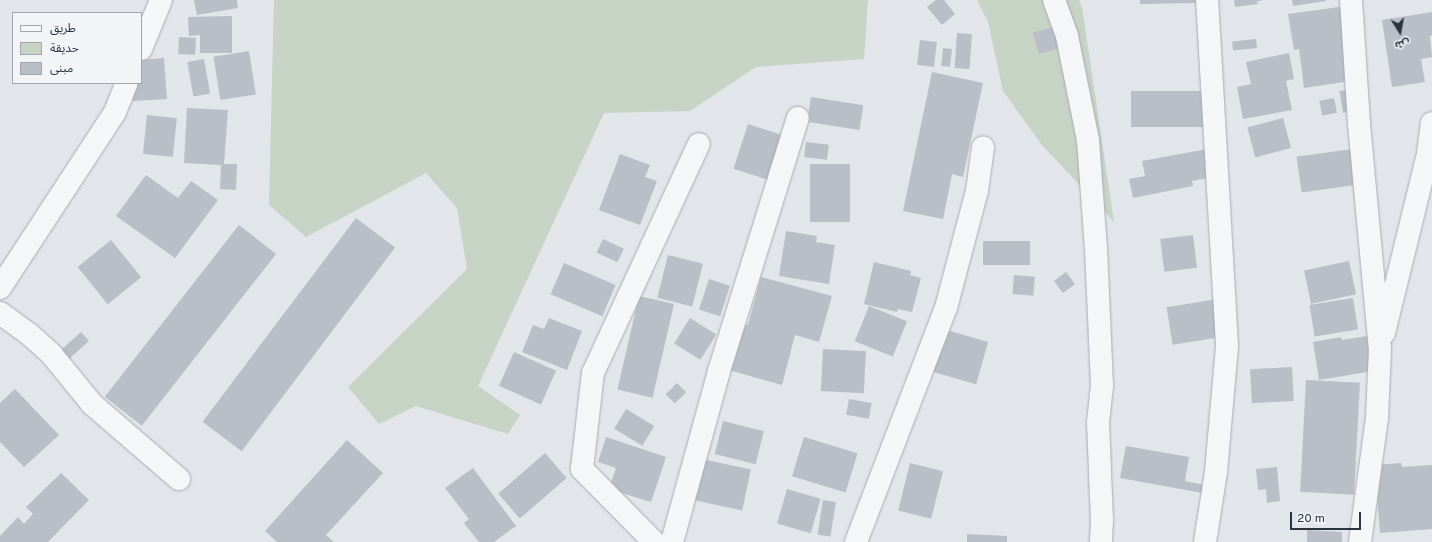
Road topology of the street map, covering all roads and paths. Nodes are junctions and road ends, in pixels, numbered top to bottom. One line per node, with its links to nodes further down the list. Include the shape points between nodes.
1 (161, 0): 5 (street)
2 (1054, 0): 18 (street, via 1067,36 1088,140 1102,385 1098,422)
3 (1207, 0): 19 (street, via 1226,345 1216,472)
4 (1351, 0): 13 (street, via 1359,124)
5 (142, 47)
6 (127, 84): 11 (street, via 115,112)
7 (798, 118): 16 (street, via 719,371)
8 (1432, 123): 13 (street, via 1428,154)
9 (699, 144): 15 (street, via 593,373 582,468)
10 (983, 147): 17 (street, via 976,191 946,308)
11 (0, 288)
12 (0, 313): 14 (street, via 52,355 92,404)
13 (1380, 349): 20 (street, via 1377,418)
14 (179, 479)
15 (654, 542)
16 (672, 542)
17 (856, 542)
18 (1101, 542)
19 (1205, 542)
20 (1360, 542)

